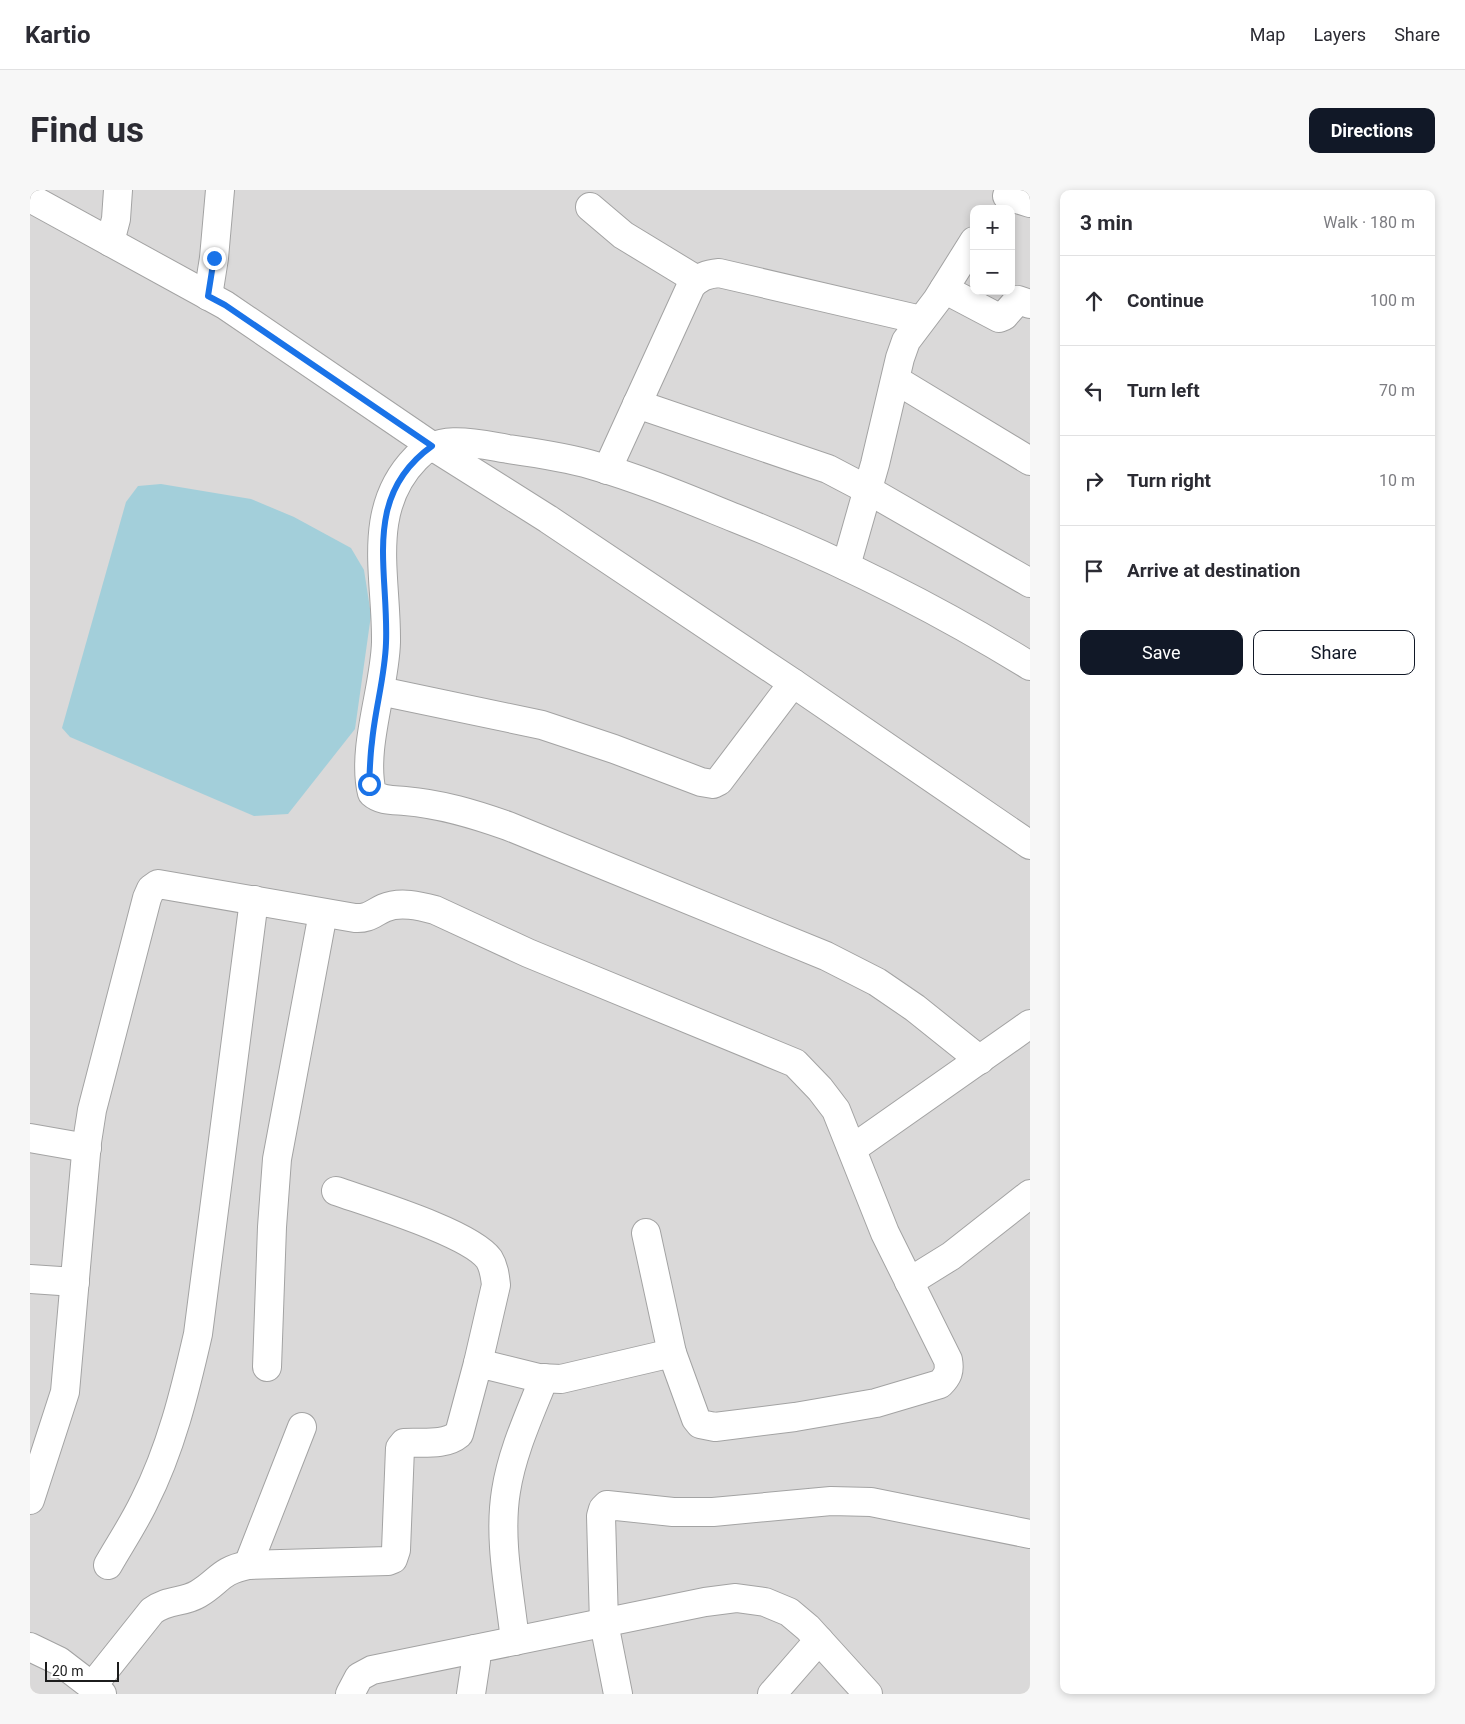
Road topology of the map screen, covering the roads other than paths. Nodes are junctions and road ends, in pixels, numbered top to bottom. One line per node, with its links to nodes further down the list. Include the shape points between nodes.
1 (118, 190): 5 (street)
2 (220, 190): 9 (street)
3 (39, 198): 5 (street)
4 (590, 207): 7 (street, via 623,235)
5 (110, 242): 9 (street)
6 (970, 248): 8 (street)
7 (697, 280): 11 (street, via 719,273); 13 (street, via 691,286)
8 (944, 289): 10 (street, via 999,318 1018,300); 11 (street)
9 (208, 296): 14 (street)
10 (1030, 304)
11 (921, 320): 12 (street, via 906,341)
12 (896, 380): 15 (street); 17 (street)
13 (637, 404): 16 (street); 17 (street, via 819,466)
14 (432, 446): 16 (street, via 454,442 497,447 555,456); 21 (street, via 548,519); 22 (street, via 417,456 403,474 384,516 386,643)
15 (1030, 461)
16 (607, 470): 18 (street, via 729,515)
17 (868, 490): 18 (street); 19 (street)
18 (846, 566): 20 (street, via 914,599)
19 (1030, 583)
20 (1030, 666)
21 (793, 683): 22 (street, via 719,781 713,784 542,725); 23 (street)
22 (380, 691): 27 (street, via 369,784 377,798 428,803 465,811 508,826 826,956 877,982)
23 (1030, 845)
24 (254, 900): 25 (street); 29 (street, via 168,884 158,884 151,889 96,1092); 44 (street, via 198,1334 169,1442 144,1501)
25 (324, 913): 30 (street, via 365,919 391,905 436,910 528,953 795,1063 836,1110); 39 (street, via 277,1159)
26 (1030, 1024): 27 (street)
27 (980, 1060): 30 (street)
28 (30, 1138): 29 (street)
29 (87, 1148): 35 (street)
30 (852, 1149): 36 (street, via 885,1233)
31 (336, 1191): 38 (street, via 459,1236 489,1259 496,1285)
32 (1030, 1194): 36 (street, via 951,1256)
33 (646, 1233): 37 (street)
34 (30, 1279): 35 (street)
35 (75, 1282): 42 (street, via 65,1392)
36 (909, 1282): 37 (street, via 948,1360 947,1378 940,1384 876,1403 795,1417 707,1426 696,1419)
37 (672, 1353): 40 (street, via 584,1376)
38 (478, 1363): 40 (street); 45 (street, via 459,1434 444,1441 404,1443 400,1448 393,1558 388,1561)
39 (267, 1367)
40 (544, 1378): 48 (street, via 513,1458 505,1493 503,1526)
41 (302, 1427): 45 (street)
42 (30, 1500)
43 (1030, 1534): 46 (street, via 870,1502 822,1502 713,1512 673,1512 607,1505 601,1516)
44 (108, 1565)
45 (248, 1565): 51 (street, via 232,1568 198,1594 161,1603 147,1616)
46 (604, 1623): 47 (street, via 736,1598 765,1602 789,1612); 48 (street); 55 (street)
47 (819, 1640): 56 (street); 57 (street)
48 (515, 1641): 50 (street)
49 (30, 1646): 51 (street, via 59,1661)
50 (476, 1655): 52 (street, via 372,1670 359,1677); 53 (street); 54 (street)
51 (97, 1690)
52 (350, 1694)
53 (471, 1694)
54 (489, 1694)
55 (618, 1694)
56 (772, 1694)
57 (868, 1694)

